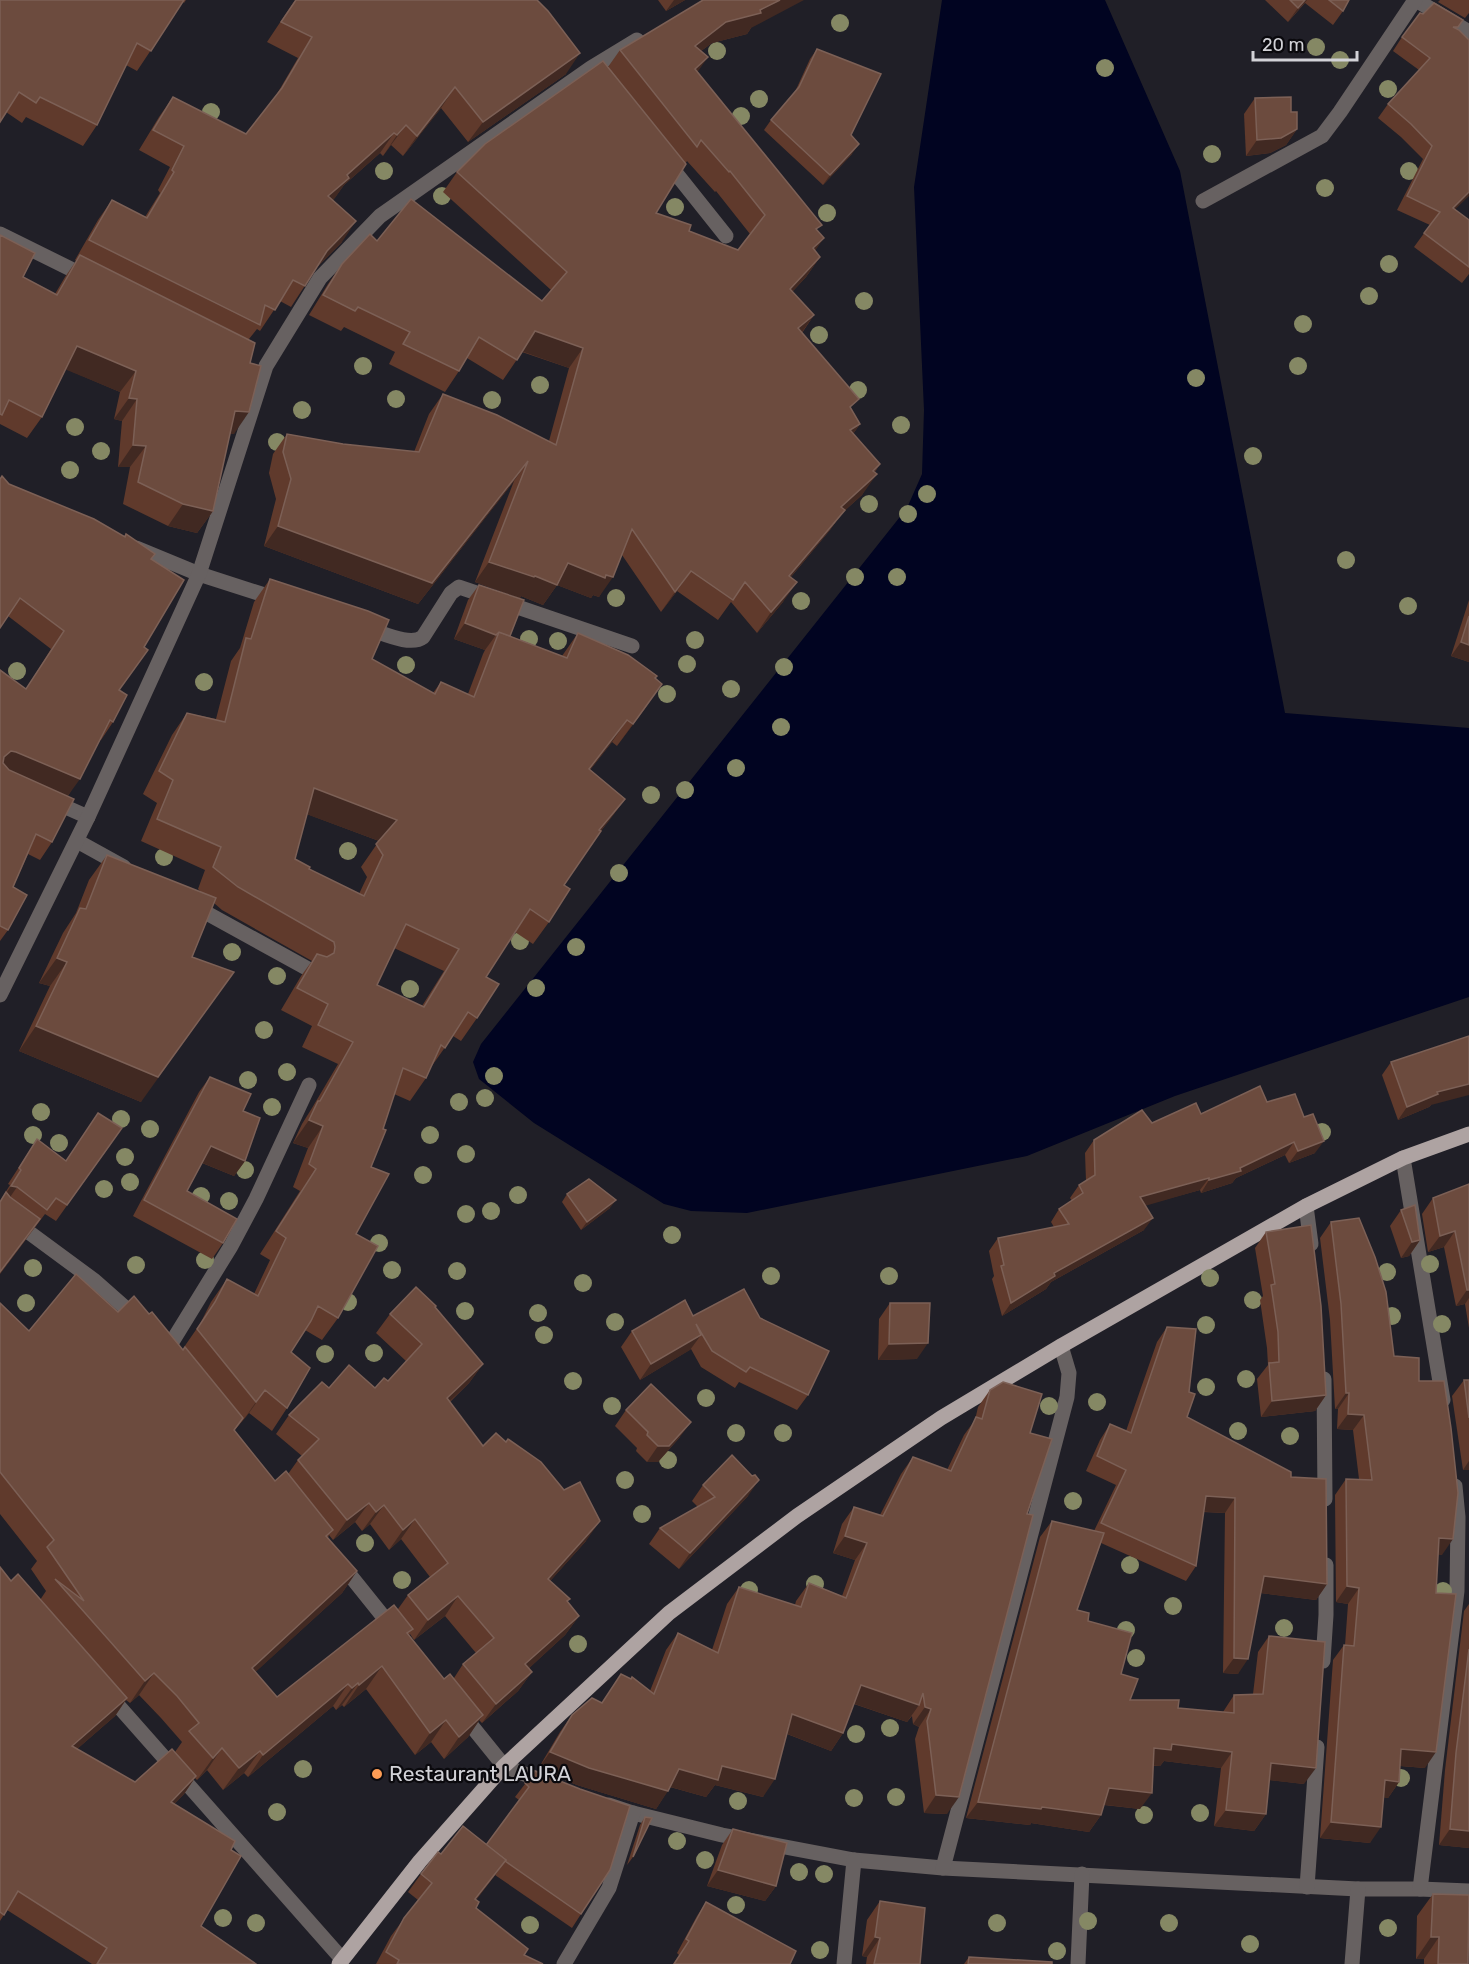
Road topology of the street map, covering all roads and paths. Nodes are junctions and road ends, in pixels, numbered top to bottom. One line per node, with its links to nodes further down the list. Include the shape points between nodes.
1 (1416, 0): 3 (street); 5 (street, via 1322,136)
2 (653, 31): 10 (street, via 591,68 380,216 320,278 261,363)
3 (1469, 32)
4 (655, 147): 7 (street)
5 (1203, 201)
6 (0, 234): 8 (street)
7 (726, 236)
8 (106, 286)
9 (122, 542): 10 (street)
10 (199, 574): 11 (street); 15 (street)
11 (287, 602)
12 (353, 624): 13 (street, via 418,641 459,587)
13 (632, 646)
14 (33, 793): 15 (street)
15 (88, 817): 16 (street)
16 (76, 841): 17 (street); 20 (street)
17 (138, 875)
18 (178, 897): 19 (street)
19 (310, 970)
20 (0, 995)
21 (309, 1085): 25 (street, via 231,1246 163,1346 95,1281)
22 (1469, 1134): 23 (main road)
23 (1403, 1158): 24 (main road); 29 (street)
24 (1306, 1206): 26 (street); 27 (main road)
25 (0, 1211)
26 (1314, 1263)
27 (1061, 1346): 39 (main road, via 941,1418 797,1516 705,1585 669,1613); 44 (street, via 1069,1373 1067,1397)
28 (1323, 1367): 31 (street)
29 (1446, 1419)
30 (1453, 1474): 47 (street, via 1458,1517 1456,1592)
31 (1326, 1509)
32 (332, 1553): 34 (street)
33 (1326, 1556): 35 (street)
34 (407, 1646)
35 (1322, 1674)
36 (101, 1686): 50 (street)
37 (452, 1701): 39 (street)
38 (1318, 1733): 46 (street)
39 (504, 1766): 40 (street); 50 (main road, via 420,1861)
40 (564, 1790)
41 (594, 1800): 42 (street)
42 (633, 1813): 43 (street, via 722,1835); 51 (street, via 609,1888)
43 (854, 1860): 44 (street); 52 (street)
44 (943, 1868): 45 (street)
45 (1082, 1874): 46 (street); 53 (street)
46 (1307, 1887): 48 (street)
47 (1420, 1889): 48 (street); 49 (street)
48 (1358, 1890): 54 (street)
49 (1469, 1891)
50 (340, 1961)
51 (564, 1964)
52 (844, 1964)
53 (1078, 1964)
54 (1352, 1964)

